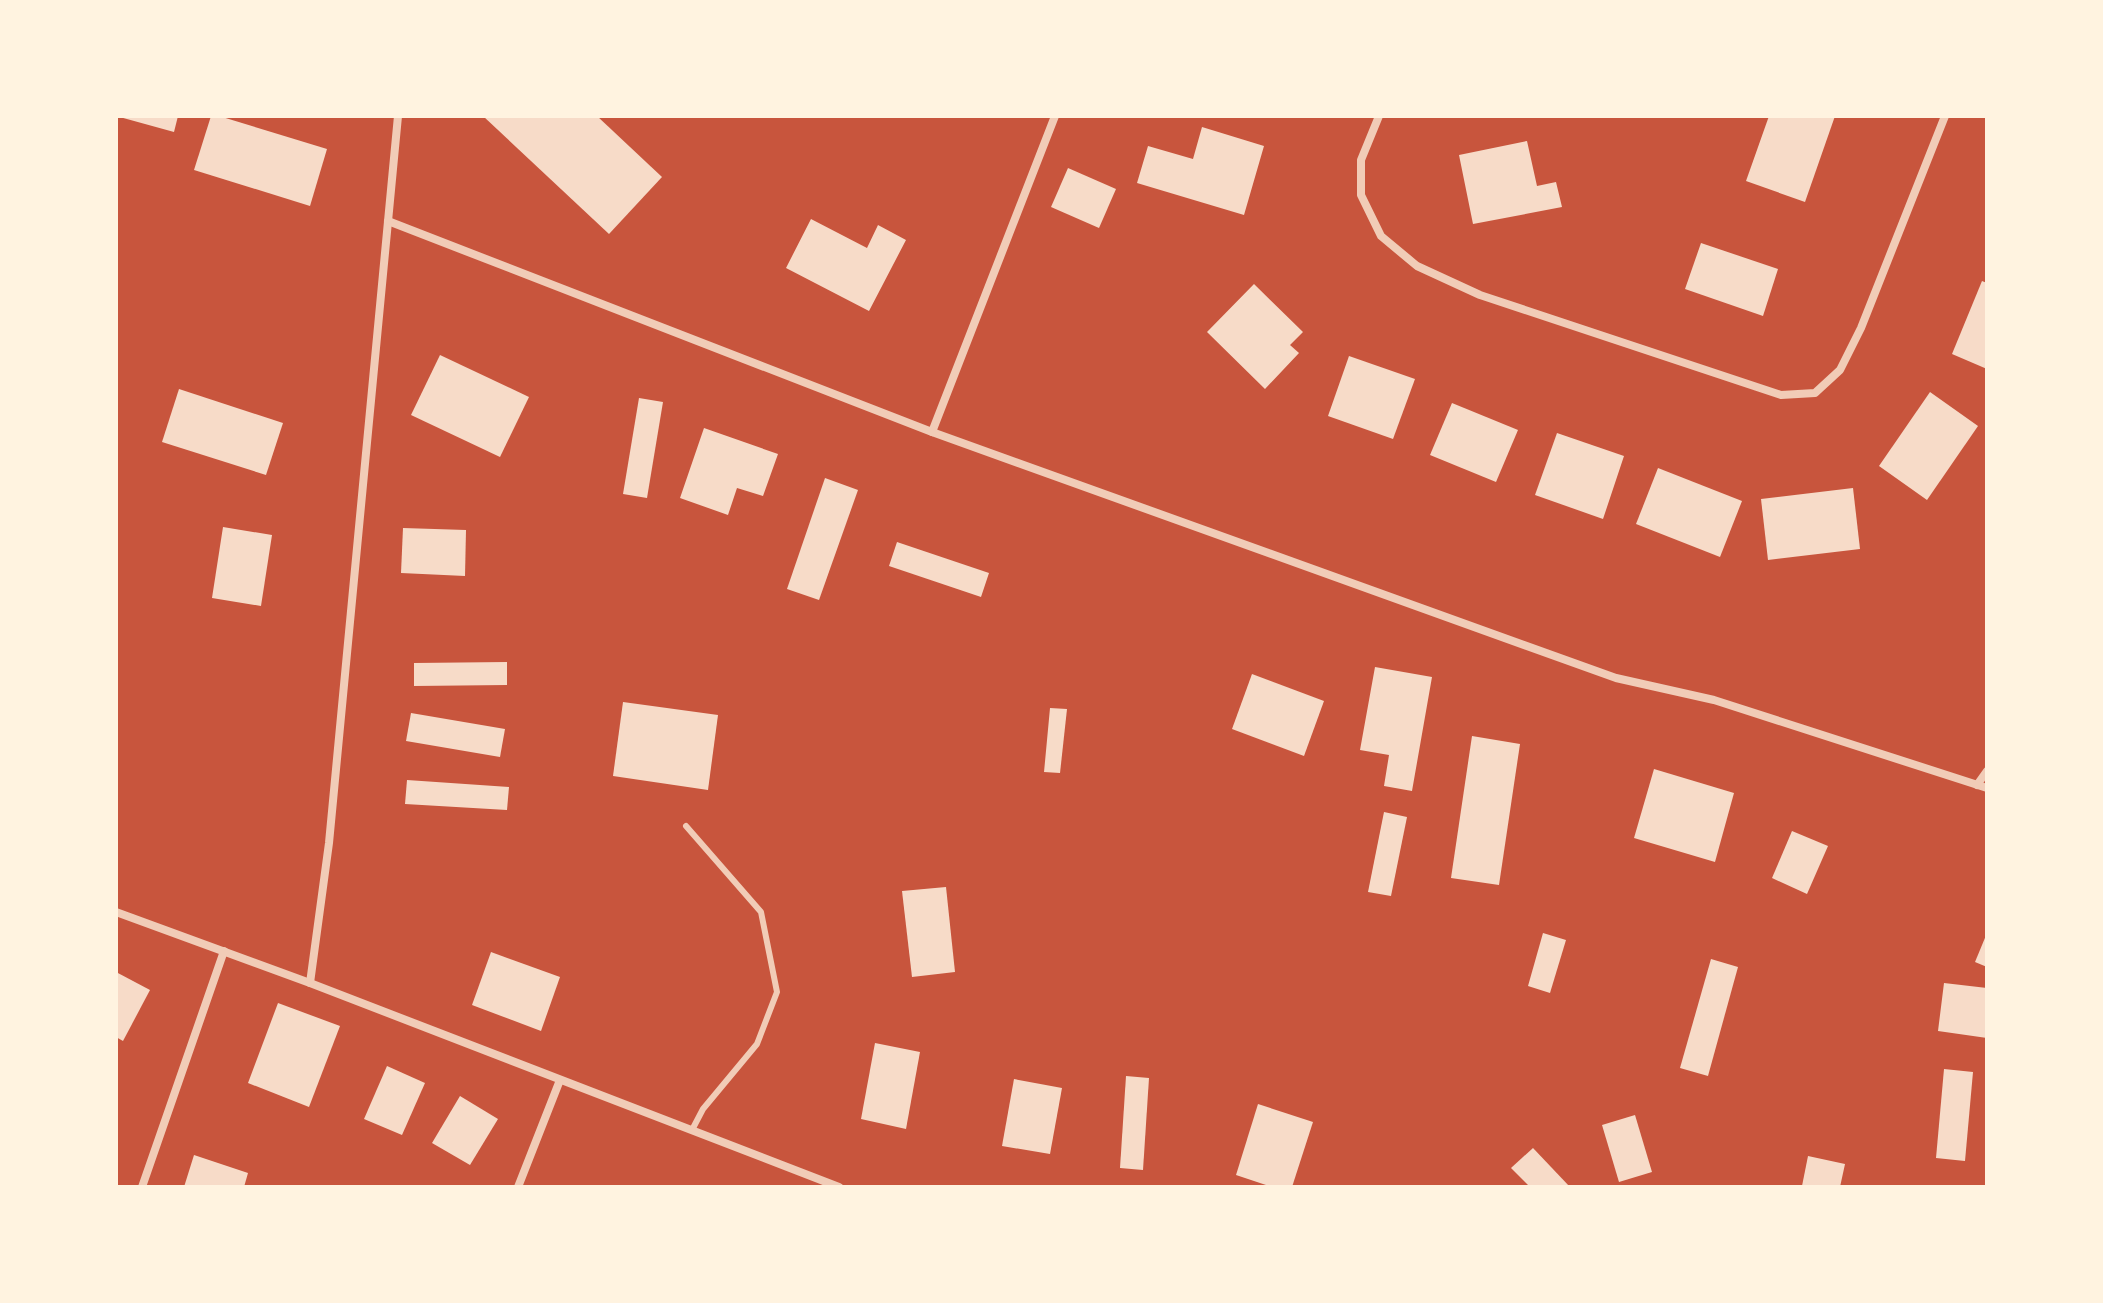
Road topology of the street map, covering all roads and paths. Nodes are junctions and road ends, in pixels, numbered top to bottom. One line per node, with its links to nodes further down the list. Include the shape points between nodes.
1 (398, 116): 5 (street)
2 (1055, 116): 6 (street)
3 (1379, 116): 4 (street, via 1361,160 1361,195 1381,236 1417,266 1480,295 1781,395 1815,393 1840,370)
4 (1945, 116)
5 (388, 221): 6 (street); 13 (street, via 329,843)
6 (932, 432): 8 (street, via 1616,678 1714,700)
7 (1987, 771): 8 (street)
8 (1977, 785): 9 (street)
9 (1987, 788)
10 (686, 826): 15 (lane, via 761,912 777,992 757,1044)
11 (116, 912): 12 (street)
12 (224, 951): 13 (street); 16 (street)
13 (310, 983): 14 (street)
14 (560, 1080): 15 (street); 17 (street)
15 (692, 1130): 18 (street)
16 (142, 1187)
17 (518, 1187)
18 (839, 1187)

